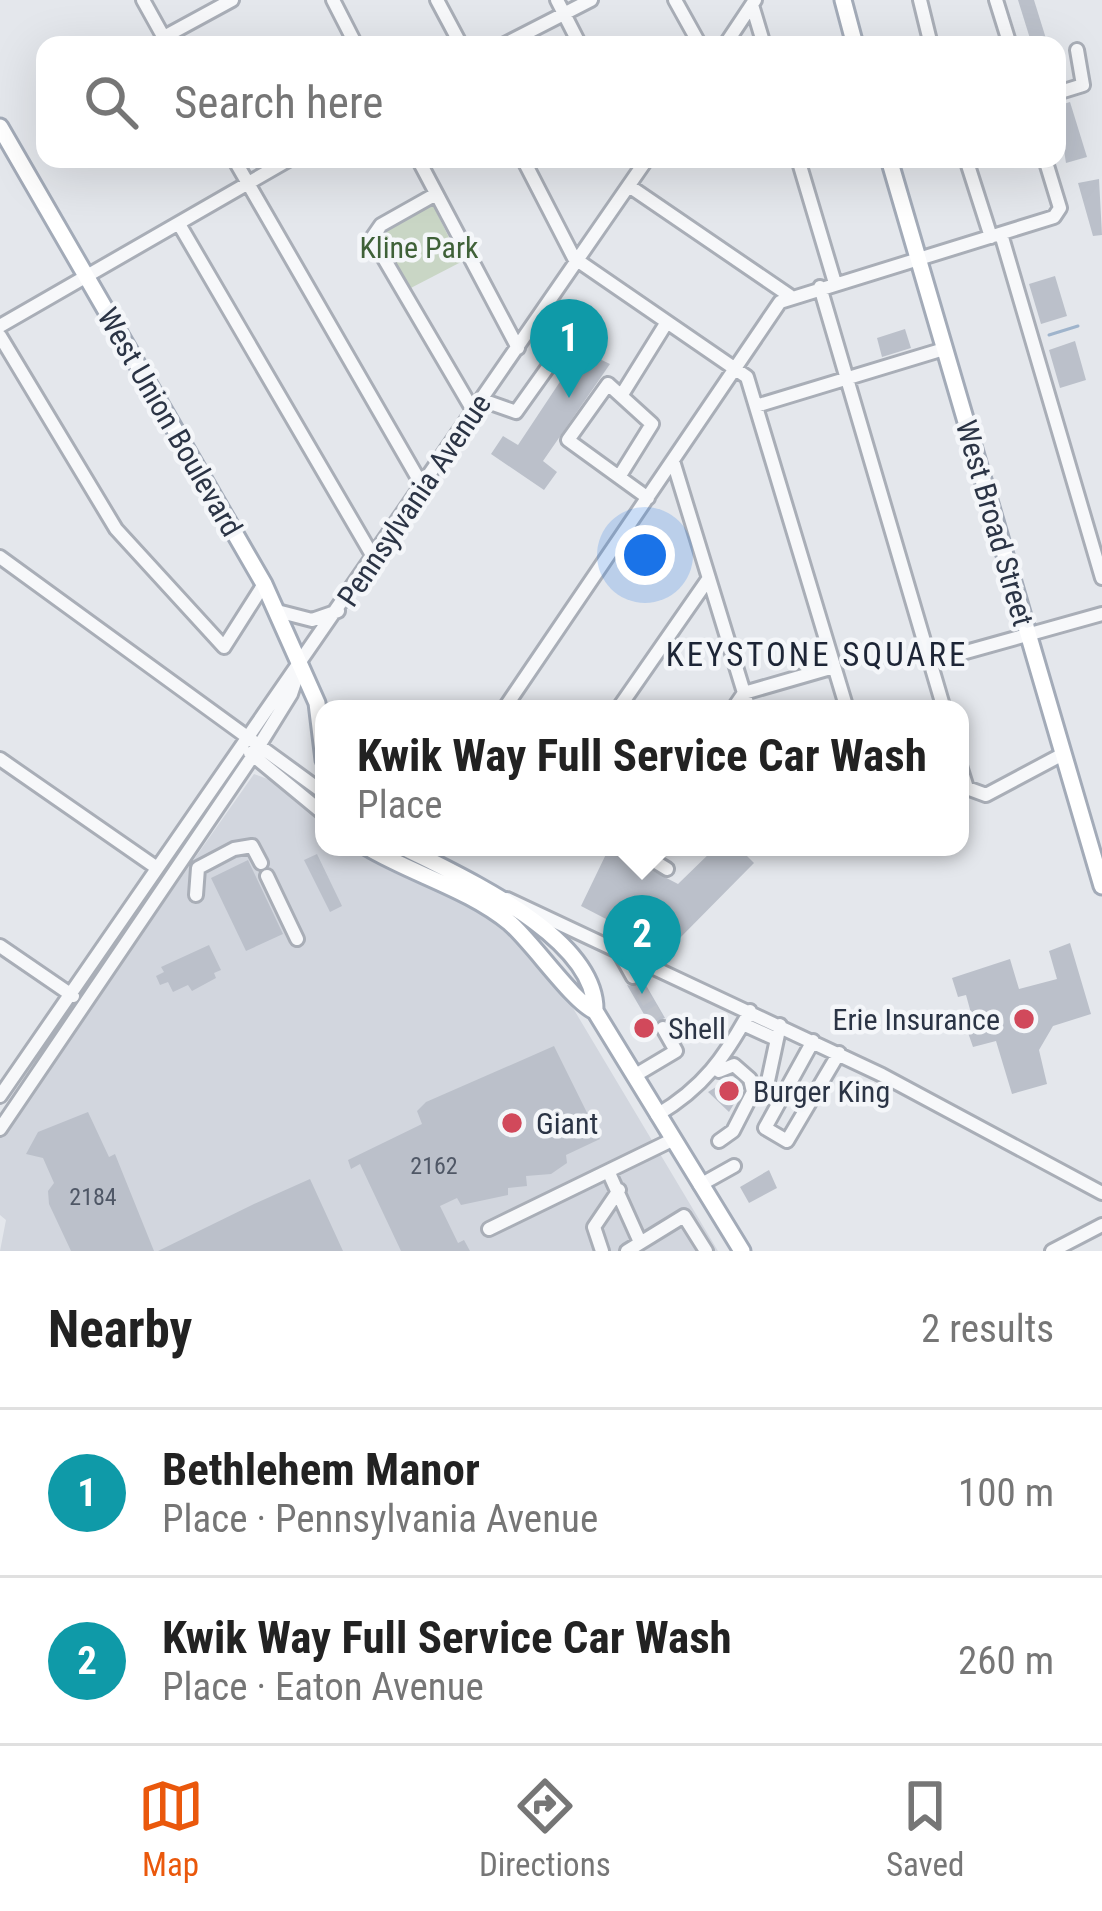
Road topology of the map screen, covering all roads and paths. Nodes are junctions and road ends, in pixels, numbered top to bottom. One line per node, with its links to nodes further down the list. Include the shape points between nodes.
1 (142, 0): 13 (street)
2 (232, 0): 14 (street)
3 (333, 0): 15 (street)
4 (437, 0): 16 (street)
5 (557, 0): 12 (street)
6 (591, 0): 12 (street)
7 (675, 0): 19 (street)
8 (843, 0): 22 (main road)
9 (920, 0): 23 (street)
10 (996, 0): 24 (street)
11 (754, 3): 20 (street); 21 (street)
12 (564, 14): 17 (street); 18 (street)
13 (163, 36)
14 (174, 36)
15 (351, 36)
16 (456, 36)
17 (521, 36)
18 (575, 36)
19 (695, 36)
20 (731, 36)
21 (762, 36)
22 (853, 36)
23 (929, 36)
24 (1007, 36)
25 (1077, 50): 26 (street, via 1083,85)
26 (1066, 90)
27 (0, 127): 44 (main road, West Union Boulevard)
28 (240, 168): 37 (street)
29 (274, 168): 37 (street)
30 (423, 168): 39 (street)
31 (528, 168): 43 (street)
32 (640, 168): 38 (street, Pennsylvania Avenue)
33 (801, 168): 45 (street)
34 (892, 168): 42 (main road, West Broad Street)
35 (972, 168): 41 (street)
36 (1048, 168): 41 (street, via 1060,208 1054,217)
37 (248, 183): 40 (street); 61 (street)
38 (629, 186): 43 (street, Pennsylvania Avenue); 47 (street)
39 (436, 194): 52 (street); 57 (street, via 372,238)
40 (179, 224): 44 (street); 64 (street)
41 (996, 235): 42 (street); 66 (street)
42 (918, 258): 45 (street); 53 (main road, West Broad Street)
43 (578, 261): 48 (street, Pennsylvania Avenue); 49 (street)
44 (86, 277): 50 (street); 67 (main road, West Union Boulevard)
45 (835, 283): 46 (street)
46 (820, 286): 47 (street); 55 (street)
47 (790, 296): 54 (street)
48 (538, 318): 52 (street, Pennsylvania Avenue); 57 (street, via 562,346 516,412)
49 (667, 322): 54 (street); 56 (street)
50 (0, 326)
51 (0, 335): 67 (street, via 116,529 224,647)
52 (518, 348): 57 (street, Pennsylvania Avenue)
53 (944, 349): 55 (street); 71 (main road, West Broad Street)
54 (735, 369): 58 (street, via 747,377); 59 (street)
55 (848, 377): 58 (street); 72 (street)
56 (621, 396): 60 (street, via 652,424); 60 (street, via 608,384 568,440)
57 (478, 406): 61 (street, Pennsylvania Avenue)
58 (756, 406): 74 (street)
59 (673, 461): 62 (street); 65 (street)
60 (619, 477): 62 (street)
61 (423, 488): 64 (street, Pennsylvania Avenue)
62 (648, 498): 76 (street)
63 (0, 557): 83 (street)
64 (375, 560): 69 (street, Pennsylvania Avenue)
65 (709, 578): 75 (street); 77 (street)
66 (1102, 578)
67 (264, 584): 68 (main road, West Union Boulevard)
68 (277, 611): 69 (street, via 312,620); 73 (main road, West Union Boulevard)
69 (339, 611): 73 (street, Pennsylvania Avenue)
70 (1102, 614): 71 (street)
71 (1028, 637): 72 (street); 85 (main road, West Broad Street)
72 (931, 662): 81 (street)
73 (302, 663): 82 (main road, West Union Boulevard); 83 (street, Pennsylvania Avenue); 84 (street, Pennsylvania Avenue)
74 (834, 667): 75 (street); 80 (street)
75 (744, 693): 78 (street); 79 (street)
76 (510, 700)
77 (624, 700)
78 (739, 700)
79 (746, 700)
80 (844, 700)
81 (942, 700)
82 (315, 702)
83 (245, 740): 84 (street); 86 (street); 94 (street, Pennsylvania Avenue)
84 (260, 743): 86 (street, Pennsylvania Avenue); 88 (street)
85 (1063, 754): 89 (street, via 986,795); 96 (main road, West Broad Street)
86 (252, 757): 90 (street); 104 (street, Pennsylvania Avenue)
87 (0, 758): 94 (street)
88 (315, 787)
89 (969, 788)
90 (315, 807)
91 (384, 856): 105 (main road, via 507,920 558,970 581,1006)
92 (423, 856): 98 (main road)
93 (647, 856): 95 (street)
94 (157, 868): 103 (street, Pennsylvania Avenue)
95 (667, 869)
96 (1102, 886)
97 (196, 895): 99 (street, via 199,868 252,846)
98 (507, 899): 101 (street); 105 (main road, via 563,949 595,992)
99 (297, 939)
100 (0, 946): 103 (street)
101 (616, 948): 102 (street); 106 (street)
102 (633, 976)
103 (71, 994): 104 (street); 114 (street, Pennsylvania Avenue)
104 (84, 1003): 116 (street, Pennsylvania Avenue)
105 (595, 1011): 111 (main road)
106 (746, 1017): 108 (street); 113 (street, via 724,1060)
107 (662, 1028): 111 (street, via 676,1051)
108 (778, 1032): 109 (street); 112 (street)
109 (813, 1041): 110 (street); 110 (street, via 765,1128 787,1141)
110 (838, 1053): 123 (street)
111 (634, 1076): 115 (main road)
112 (768, 1081)
113 (696, 1090): 115 (street); 118 (street, via 729,1065 753,1085 733,1130)
114 (0, 1096)
115 (657, 1115): 117 (main road)
116 (0, 1129)
117 (672, 1140): 120 (street); 121 (main road)
118 (719, 1141)
119 (734, 1166): 121 (street)
120 (609, 1173): 122 (street); 125 (street)
121 (700, 1185): 131 (main road)
122 (619, 1190): 127 (street); 128 (street, via 594,1227)
123 (1102, 1193)
124 (1102, 1225): 126 (street)
125 (489, 1229)
126 (1083, 1237): 132 (street); 133 (street)
127 (640, 1242): 129 (street); 130 (street, via 684,1216)
128 (602, 1251)
129 (627, 1251)
130 (706, 1251)
131 (742, 1251)
132 (1052, 1251)
133 (1089, 1251)

